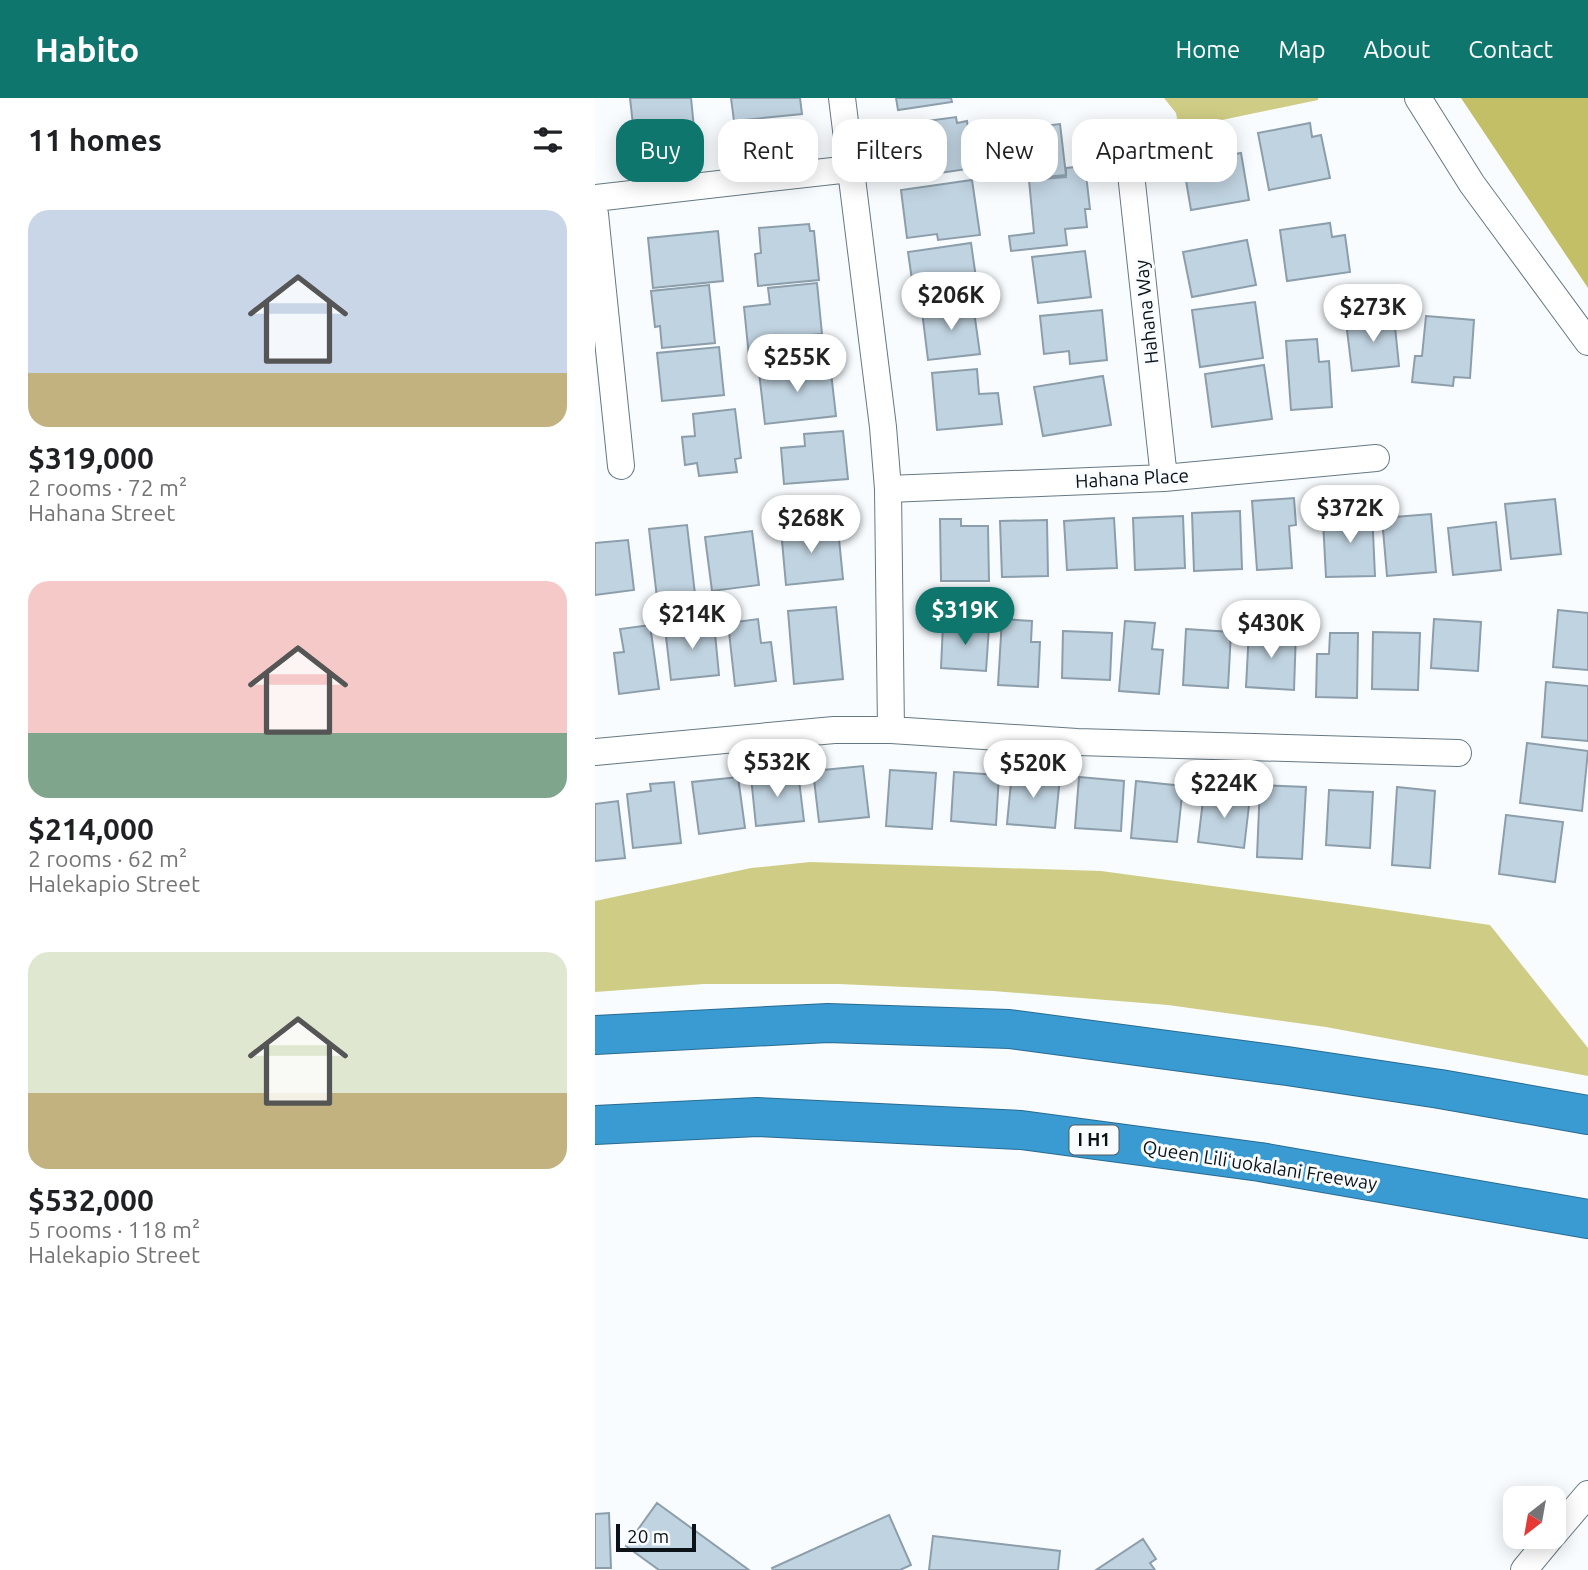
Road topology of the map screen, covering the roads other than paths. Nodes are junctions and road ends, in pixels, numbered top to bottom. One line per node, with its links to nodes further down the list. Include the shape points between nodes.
1 (842, 98): 3 (street)
2 (1418, 98): 9 (street, via 1472,184)
3 (844, 119)
4 (832, 171): 7 (street)
5 (852, 182): 13 (street)
6 (1132, 182): 12 (street, Hahana Way)
7 (595, 198)
8 (595, 214): 11 (street)
9 (1588, 342)
10 (1375, 458): 12 (street, Hahana Place)
11 (621, 466)
12 (1164, 478): 13 (street, Hahana Place)
13 (888, 488): 14 (street)
14 (891, 730): 15 (street, via 834,730); 16 (street)
15 (595, 752)
16 (1458, 753)
17 (595, 1034): 18 (highway, via 828,1023 1009,1029 1326,1072)
18 (1588, 1115)
19 (595, 1125): 20 (highway, Queen Liliʻuokalani Freeway / I H1, via 757,1117 1021,1130 1260,1162)
20 (1588, 1219)
21 (1588, 1494): 22 (street)
22 (1566, 1520)
23 (1541, 1549): 24 (street)
24 (1524, 1570)

